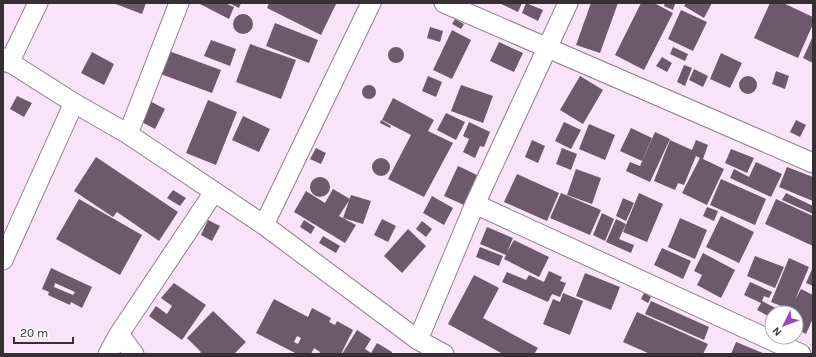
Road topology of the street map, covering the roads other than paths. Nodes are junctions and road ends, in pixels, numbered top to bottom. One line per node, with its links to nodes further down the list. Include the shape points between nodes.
1 (38, 3): 7 (street)
2 (179, 3): 9 (street)
3 (370, 3): 13 (street)
4 (444, 3): 6 (street)
5 (568, 3): 6 (street)
6 (546, 48): 10 (street); 12 (street)
7 (6, 60): 8 (street)
8 (74, 103): 9 (street); 14 (street)
9 (128, 134): 11 (street)
10 (813, 163)
11 (214, 192): 13 (street); 15 (street)
12 (475, 204): 16 (street); 20 (street)
13 (264, 226): 16 (street)
14 (3, 260)
15 (119, 334): 17 (street); 18 (street)
16 (418, 340): 19 (street)
17 (108, 354)
18 (134, 354)
19 (444, 354)
20 (801, 354)

